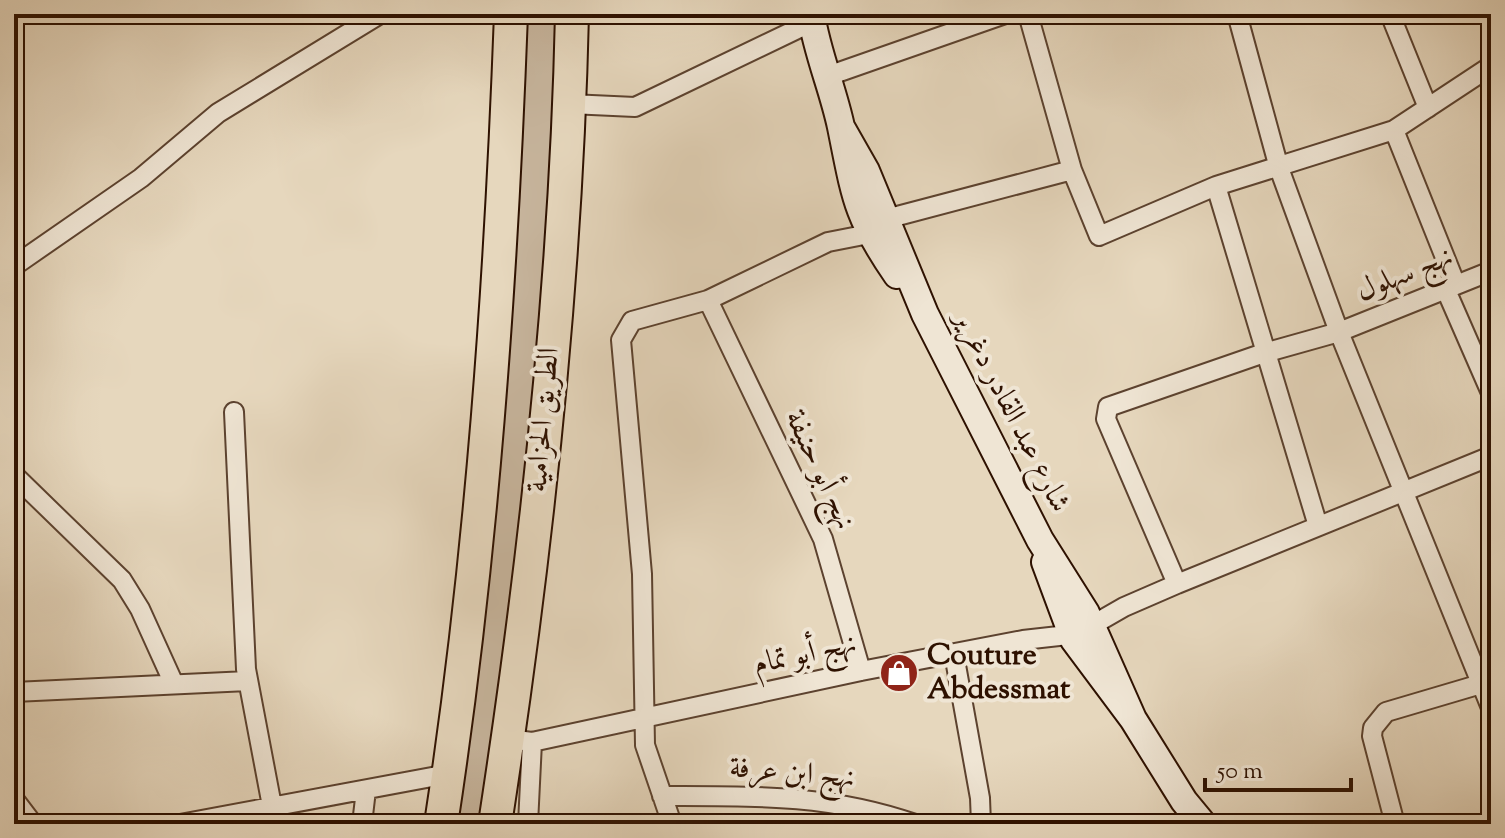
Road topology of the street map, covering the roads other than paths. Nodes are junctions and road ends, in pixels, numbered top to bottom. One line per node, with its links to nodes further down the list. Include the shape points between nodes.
1 (380, 14): 18 (street, via 241,98 141,178)
2 (511, 14): 41 (highway, الطريق الحزامية, via 504,214)
3 (572, 14): 11 (highway, الطريق الحزامية)
4 (1005, 14): 10 (street)
5 (1028, 14): 15 (street)
6 (1237, 14): 14 (street)
7 (1390, 14): 12 (street)
8 (812, 18): 10 (main road, شارع عبد القادر دغرير); 11 (street, via 635,107)
9 (1491, 66): 12 (street)
10 (825, 77): 17 (main road, شارع عبد القادر دغرير, via 841,127 848,175)
11 (570, 104): 40 (highway, الطريق الحزامية)
12 (1428, 108): 13 (street)
13 (1394, 130): 14 (street); 20 (street)
14 (1279, 168): 16 (street); 22 (street)
15 (1072, 170): 16 (street, via 1099,236); 17 (street)
16 (1216, 186): 23 (street)
17 (874, 219): 21 (street); 31 (main road, شارع عبد القادر دغرير)
18 (14, 266)
19 (1491, 271): 20 (street, نهج سهلول)
20 (1451, 287): 22 (street, نهج سهلول); 24 (street)
21 (708, 300): 33 (street, نهج أبو حنيفة, via 823,539); 39 (street, via 632,321 621,340 642,574)
22 (1339, 332): 23 (street, نهج سهلول); 28 (street)
23 (1264, 353): 29 (street); 30 (street, نهج سهلول, via 1113,404 1106,413)
24 (1491, 393)
25 (234, 412): 34 (street)
26 (1491, 456): 28 (street, نهج أبو تمام)
27 (14, 475): 36 (street, via 122,580)
28 (1405, 493): 29 (street, نهج أبو تمام); 35 (street)
29 (1318, 526): 30 (street, نهج أبو تمام)
30 (1177, 584): 31 (street, نهج أبو تمام)
31 (1079, 624): 32 (street, نهج أبو تمام); 56 (main road, شارع عبد القادر دغرير, via 1133,719)
32 (954, 654): 33 (street, نهج أبو تمام); 55 (street)
33 (861, 671): 39 (street, نهج أبو تمام)
34 (248, 681): 36 (street); 45 (street)
35 (1486, 683): 38 (street); 57 (street, via 1386,712 1378,720 1372,736)
36 (174, 684): 37 (street)
37 (14, 692)
38 (1491, 708)
39 (647, 718): 40 (street, نهج أبو تمام); 43 (street, via 645,745)
40 (520, 740): 51 (highway, الطريق الحزامية); 52 (street)
41 (448, 774): 42 (street); 50 (highway, الطريق الحزامية)
42 (366, 790): 45 (street); 49 (street)
43 (662, 796): 53 (street); 54 (street, نهج ابن عرفة, via 795,797 858,806)
44 (14, 799): 47 (street)
45 (272, 806): 46 (street)
46 (225, 820): 48 (street)
47 (33, 824)
48 (180, 824)
49 (362, 824)
50 (441, 824)
51 (495, 824)
52 (528, 824)
53 (672, 824)
54 (915, 824)
55 (981, 824)
56 (1203, 824)
57 (1395, 824)

